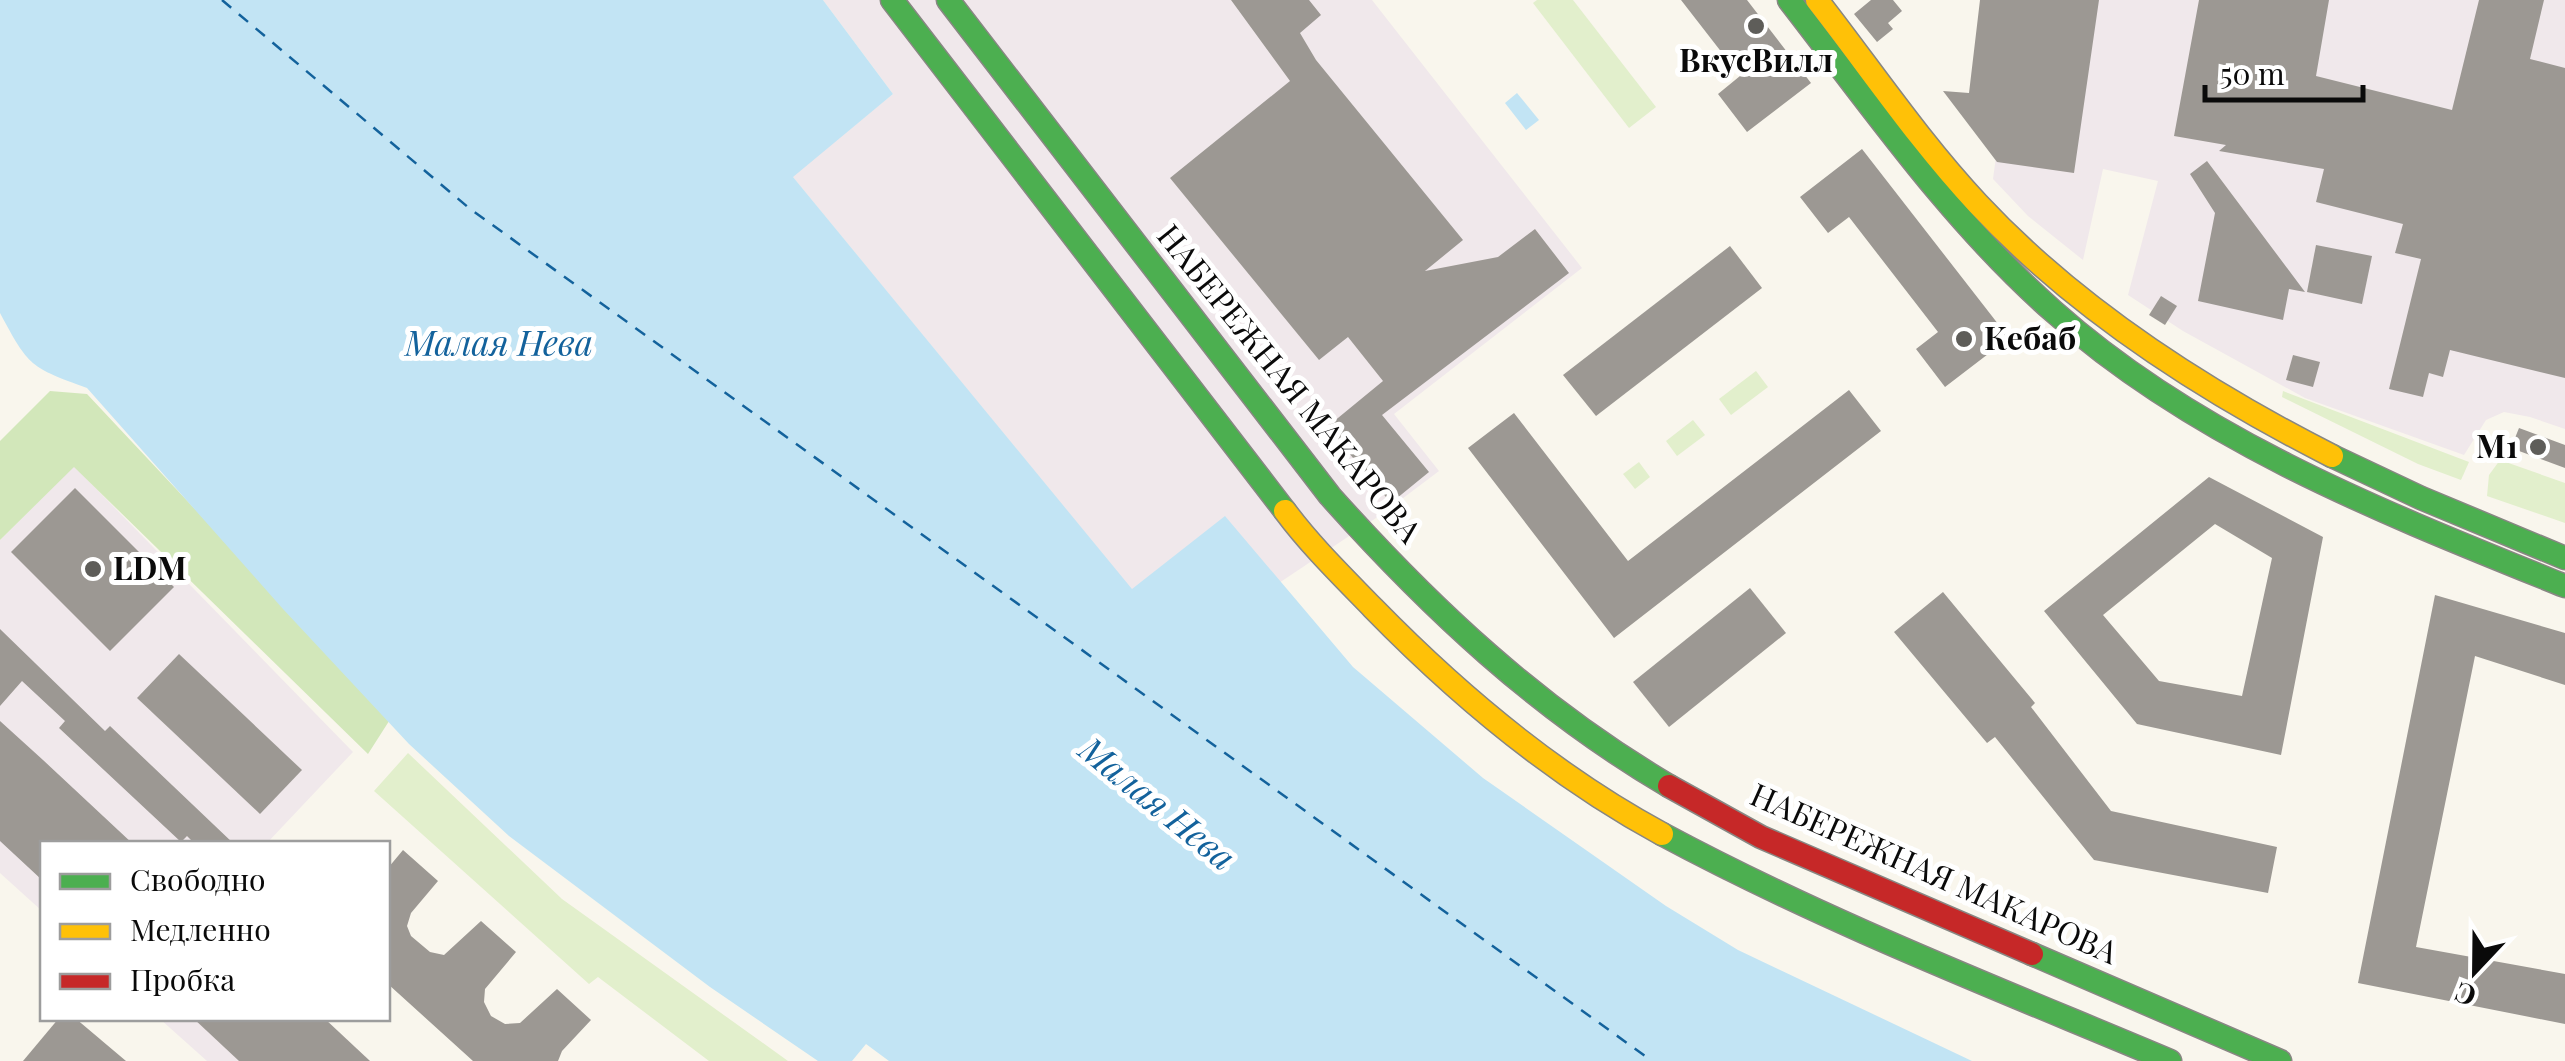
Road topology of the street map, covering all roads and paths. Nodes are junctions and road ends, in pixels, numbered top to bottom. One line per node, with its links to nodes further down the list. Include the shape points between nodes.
1 (892, 0): 7 (main road, via 1294,523 1435,670 1518,740 1657,832 1743,877)
2 (948, 0): 8 (main road, НАБЕРЕЖНАЯ МАКАРОВА, via 1330,496 1399,574 1546,704 1761,838)
3 (1789, 0): 6 (main road, via 1940,196 2089,341 2173,399 2324,485)
4 (1816, 0): 5 (main road, via 1978,204 2106,317 2198,382 2335,460)
5 (2565, 558)
6 (2565, 586)
7 (2170, 1061)
8 (2280, 1061)

